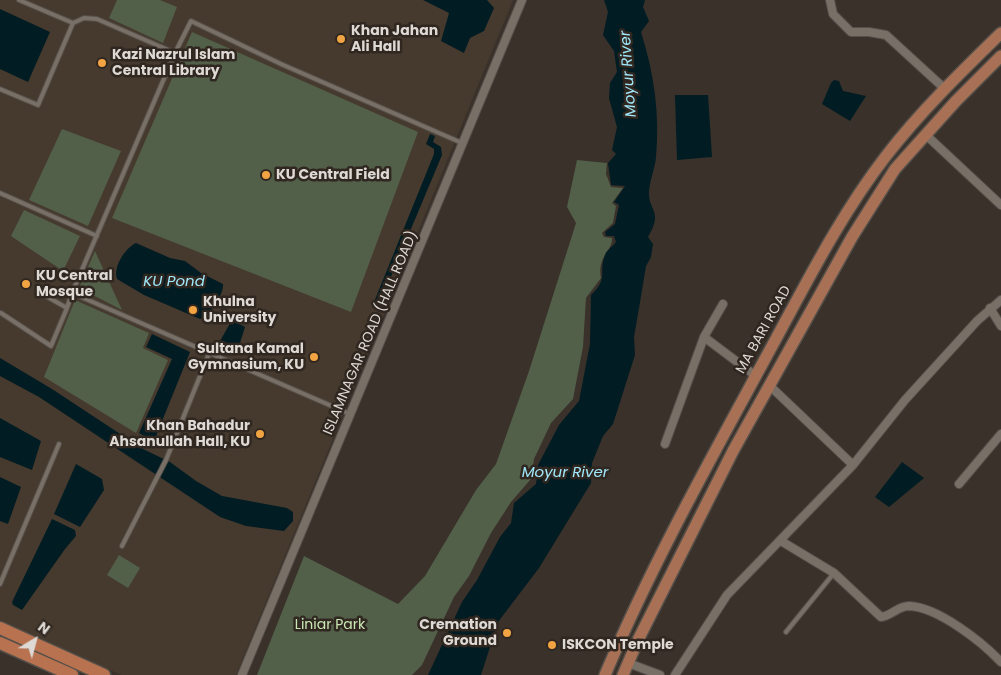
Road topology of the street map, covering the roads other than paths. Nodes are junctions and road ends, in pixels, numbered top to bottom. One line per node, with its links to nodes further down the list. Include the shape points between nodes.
1 (18, 0): 4 (lane)
2 (522, 0): 11 (street, ISLAMNAGAR ROAD (HALL ROAD))
3 (830, 0): 9 (street, via 833,14 850,32 886,35)
4 (73, 23): 6 (lane, via 92,17); 8 (lane, via 38,105)
5 (1001, 33): 9 (main road, MA BARI ROAD)
6 (174, 53): 11 (lane, via 191,21); 14 (lane)
7 (1001, 56): 10 (main road)
8 (0, 89)
9 (945, 89): 25 (main road, MA BARI ROAD, via 886,156 853,204)
10 (926, 135): 13 (street); 26 (main road, via 895,169 852,237)
11 (463, 144): 27 (street, ISLAMNAGAR ROAD (HALL ROAD))
12 (0, 193): 14 (lane)
13 (1001, 205)
14 (97, 236): 15 (lane)
15 (72, 293): 19 (lane); 24 (lane)
16 (44, 295): 19 (lane)
17 (1001, 300): 20 (street)
18 (722, 304): 23 (street)
19 (67, 308): 21 (lane, via 52,346)
20 (990, 308): 22 (street); 31 (street, via 905,400)
21 (1, 313)
22 (1001, 326)
23 (704, 337): 25 (street); 30 (street)
24 (209, 354): 27 (lane); 34 (lane, via 166,460)
25 (756, 376): 45 (main road, MA BARI ROAD, via 624,629)
26 (770, 386): 31 (street); 40 (main road, via 733,451)
27 (350, 414): 44 (street, ISLAMNAGAR ROAD (HALL ROAD))
28 (1001, 434): 32 (street)
29 (59, 444): 36 (lane)
30 (665, 444)
31 (853, 465): 33 (street)
32 (959, 484)
33 (781, 541): 35 (street); 48 (street, via 727,595)
34 (122, 546)
35 (834, 573): 38 (lane); 41 (street, via 881,617 909,606 939,614)
36 (0, 584)
37 (0, 628): 43 (highway)
38 (786, 632)
39 (0, 643): 42 (highway)
40 (628, 662): 46 (main road); 47 (street)
41 (1001, 662)
42 (72, 675)
43 (104, 675)
44 (242, 675)
45 (605, 675)
46 (623, 675)
47 (660, 675)
48 (675, 675)

